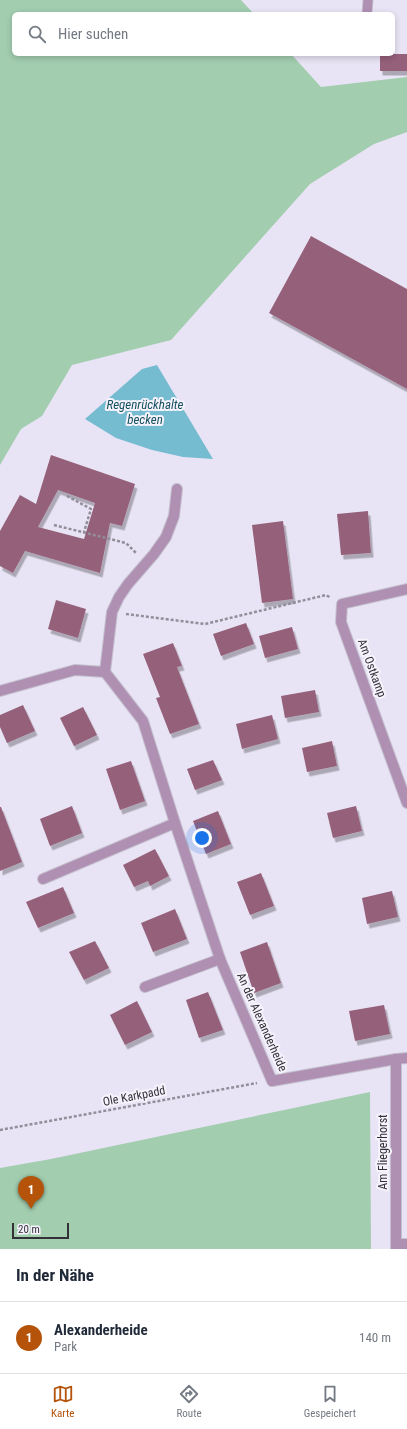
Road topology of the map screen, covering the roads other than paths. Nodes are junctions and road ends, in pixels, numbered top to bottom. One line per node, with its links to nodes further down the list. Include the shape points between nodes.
1 (368, 0): 2 (lane)
2 (367, 12)
3 (177, 489): 5 (street, via 174,516 166,537 128,584 112,612)
4 (407, 590): 7 (street, Am Ostkamp, via 342,604 341,622)
5 (105, 672): 6 (street, via 75,670); 8 (street, An der Alexanderheide, via 143,721)
6 (0, 691)
7 (407, 803)
8 (175, 823): 9 (street); 10 (street, An der Alexanderheide)
9 (43, 879)
10 (220, 959): 11 (street); 13 (street, An der Alexanderheide, via 272,1081)
11 (145, 987)
12 (407, 1058): 13 (street, An der Alexanderheide)
13 (396, 1059): 15 (street, Am Fliegerhorst)
14 (407, 1244): 15 (street, Am Fliegerhorst)
15 (396, 1247)

